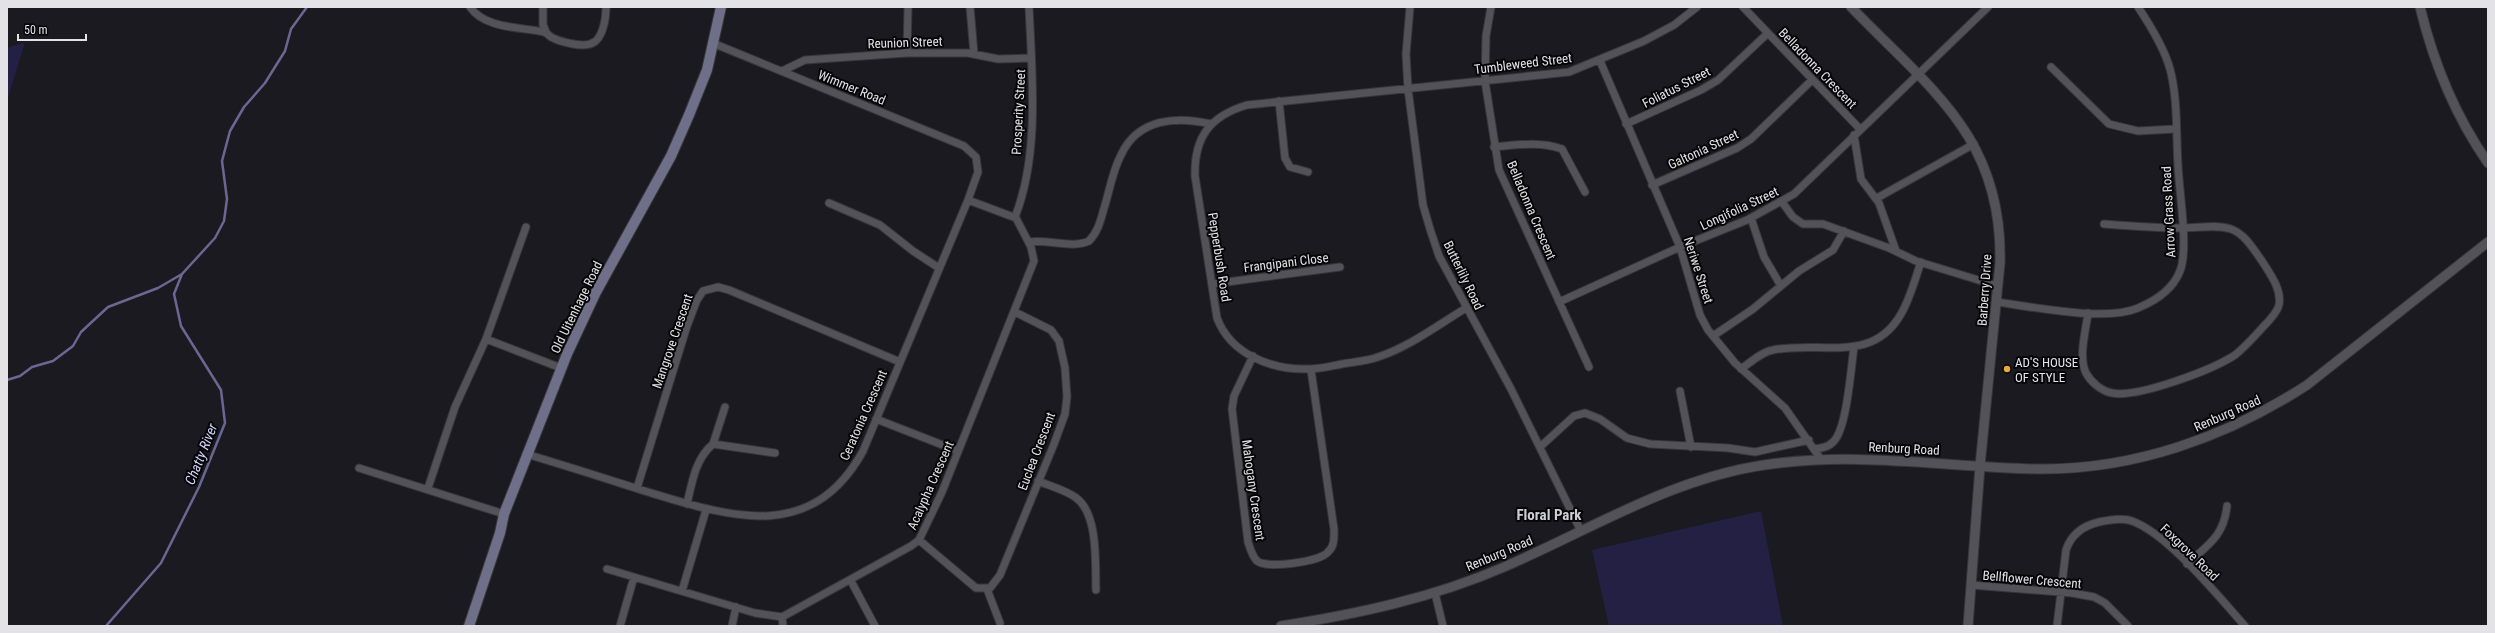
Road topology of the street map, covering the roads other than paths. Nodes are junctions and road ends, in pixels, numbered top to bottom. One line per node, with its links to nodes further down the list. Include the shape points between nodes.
1 (470, 7): 18 (street, via 480,17 510,27)
2 (543, 7): 18 (street, via 543,25)
3 (606, 7): 18 (street, via 602,32 591,44 583,45 557,39)
4 (722, 7): 20 (main road, Old Uitenhage Road)
5 (908, 7): 21 (street)
6 (970, 7): 22 (street)
7 (1029, 7): 23 (street, Prosperity Street)
8 (1410, 7): 30 (street, Butterlily Road, via 1406,54)
9 (1491, 7): 29 (street, Belladonna Crescent, via 1486,36)
10 (1697, 7): 24 (street, Tumbleweed Street, via 1674,25)
11 (1743, 7): 19 (street, Belladonna Crescent)
12 (1851, 7): 27 (street, Barberry Drive)
13 (1976, 7): 17 (street)
14 (1988, 7): 17 (street)
15 (2138, 7): 35 (street, Arrow Grass Road, via 2169,68 2173,83)
16 (2420, 7): 40 (street, via 2445,82)
17 (1982, 13): 27 (street)
18 (546, 32)
19 (1768, 33): 28 (street, Belladonna Crescent); 33 (street, Foliatus Street, via 1718,80)
20 (715, 44): 26 (street, Wimmer Road); 75 (main road, Old Uitenhage Road, via 707,70 671,156 598,287)
21 (907, 53): 22 (street, Reunion Street); 26 (street, Reunion Street, via 805,60)
22 (974, 54): 23 (street, Reunion Street, via 998,59)
23 (1031, 58): 48 (street, Prosperity Street, via 1031,128 1024,184)
24 (1600, 61): 29 (street, Tumbleweed Street, via 1569,72); 33 (street, Neriwe Street)
25 (2051, 67): 35 (street, via 2109,124 2120,129 2138,131)
26 (782, 71): 39 (street, Wimmer Road, via 964,146)
27 (1917, 76): 34 (street, Longifolia Street); 37 (street, Barberry Drive, via 1948,108)
28 (1812, 80): 34 (street, Belladonna Crescent); 42 (street, Galtonia Street, via 1761,131 1746,142)
29 (1486, 81): 30 (street, Tumbleweed Street); 38 (street, Belladonna Crescent)
30 (1408, 89): 31 (street, Pepperbush Road); 66 (street, Butterlily Road, via 1423,205 1440,256)
31 (1279, 101): 32 (street, Pepperbush Road, via 1234,109); 41 (street, via 1285,158 1290,167)
32 (1212, 124): 54 (street, via 1194,120 1161,121 1144,129 1122,152 1098,229 1089,241 1074,244 1045,240); 61 (street, Pepperbush Road, via 1198,145 1195,176)
33 (1626, 124): 42 (street, Neriwe Street)
34 (1860, 129): 36 (street, Longifolia Street)
35 (2175, 129): 52 (street, Arrow Grass Road)
36 (1854, 135): 44 (street, via 1861,179); 46 (street, Longifolia Street, via 1794,194)
37 (1974, 144): 44 (street); 63 (street, Barberry Drive, via 1986,167 1998,212 2001,240)
38 (1494, 147): 43 (street, via 1532,144 1562,149); 64 (street, Belladonna Crescent, via 1505,185)
39 (976, 157): 45 (street, Ceratonia Crescent, via 978,172)
40 (2488, 162)
41 (1308, 172)
42 (1652, 185): 56 (street, Neriwe Street)
43 (1585, 192)
44 (1877, 198): 57 (street, via 1888,222)
45 (968, 200): 48 (street); 60 (street, Ceratonia Crescent)
46 (1782, 202): 49 (street, Longifolia Street); 53 (street, via 1800,223 1820,223)
47 (829, 203): 60 (street, via 880,225)
48 (1015, 217): 54 (street, Acalypha Crescent)
49 (1751, 218): 56 (street, Longifolia Street); 62 (street, via 1764,257)
50 (2104, 224): 52 (street)
51 (526, 227): 70 (street)
52 (2182, 228): 68 (street, Arrow Grass Road, via 2181,269 2169,288 2153,301 2137,309 2113,314); 68 (street, via 2224,227 2233,230 2243,236 2274,281 2279,306 2240,350 2197,373 2140,391 2111,393 2100,388 2086,372 2083,362)
53 (1844, 231): 57 (street); 62 (street, via 1833,250 1799,271)
54 (1029, 242): 67 (street, Acalypha Crescent, via 1033,266)
55 (2488, 242): 90 (street, Renburg Road, via 2307,385 2275,406 2201,440 2141,458 2100,464 2040,469)
56 (1680, 247): 64 (street, Longifolia Street); 69 (street, Neriwe Street, via 1700,315)
57 (1896, 251): 58 (street)
58 (1921, 262): 63 (street); 71 (street, via 1901,314 1891,328 1875,341)
59 (1340, 267): 61 (street, Frangipani Close)
60 (939, 268): 73 (street, Ceratonia Crescent)
61 (1212, 284): 72 (street, Pepperbush Road, via 1220,328 1234,346)
62 (1781, 286): 69 (street)
63 (1998, 286): 65 (street, Barberry Drive)
64 (1559, 302): 74 (street, Belladonna Crescent)
65 (1997, 302): 68 (street, Arrow Grass Road); 90 (street, Barberry Drive)
66 (1466, 308): 77 (street, Pepperbush Road, via 1378,358); 83 (street, Butterlily Road)
67 (1016, 312): 86 (street, Acalypha Crescent); 92 (street, Euclea Crescent, via 1045,326 1055,334 1061,347 1065,368 1064,414)
68 (2088, 313)
69 (1713, 336): 76 (street, Neriwe Street)
70 (486, 339): 75 (street); 93 (street, via 455,407)
71 (1854, 347): 76 (street, via 1804,346 1772,350); 85 (street, via 1844,417 1838,436 1830,445)
72 (1253, 356): 77 (street, Pepperbush Road, via 1289,368); 77 (street, Mahogany Crescent, via 1234,396 1233,420 1248,542 1258,562 1269,566 1322,558 1334,542)
73 (900, 362): 80 (street, Ceratonia Crescent); 94 (street, Mangrove Crescent, via 729,290 718,288 703,291 687,326)
74 (1589, 366)
75 (561, 368): 88 (main road, Old Uitenhage Road)
76 (1741, 369): 81 (street, Neriwe Street, via 1785,408)
77 (1311, 370)
78 (1680, 391): 84 (street)
79 (725, 407): 82 (street)
80 (876, 419): 86 (street); 97 (street, Ceratonia Crescent, via 854,468 833,491 812,505 794,512 759,517)
81 (1809, 440): 84 (street, via 1755,452); 85 (street, Neriwe Street)
82 (713, 444): 87 (street); 95 (street, via 705,451 694,475)
83 (1540, 447): 84 (street, via 1574,416 1585,413 1600,419 1635,442); 99 (street, Butterlily Road)
84 (1691, 447)
85 (1814, 449): 89 (street, Neriwe Street)
86 (958, 451): 100 (street, Acalypha Crescent)
87 (774, 453)
88 (526, 454): 94 (street, Ceratonia Crescent); 98 (main road, Old Uitenhage Road)
89 (1820, 458): 90 (street, Renburg Road, via 1868,458); 99 (street, Renburg Road, via 1751,467 1707,477 1658,494)
90 (1980, 466): 105 (street, Barberry Drive)
91 (359, 468): 93 (street)
92 (1038, 481): 106 (street, Euclea Crescent, via 1000,575); 107 (street, via 1075,497 1086,510 1094,543)
93 (428, 488): 98 (street)
94 (637, 488): 95 (street, Ceratonia Crescent)
95 (687, 504): 97 (street, Ceratonia Crescent)
96 (2227, 506): 101 (street, via 2226,519 2219,534)
97 (706, 510): 108 (street)
98 (504, 514): 114 (main road, Old Uitenhage Road)
99 (1581, 531): 110 (street, Renburg Road, via 1503,567)
100 (919, 540): 104 (street, Acalypha Crescent, via 898,555); 106 (street, via 968,584)
101 (2187, 564): 109 (street, Foxgrove Road, via 2160,538 2131,520 2121,519 2093,524 2075,533 2069,542); 124 (street, Foxgrove Road)
102 (607, 569): 103 (street)
103 (634, 577): 108 (street); 115 (street)
104 (851, 581): 112 (street, Acalypha Crescent); 118 (street)
105 (1971, 585): 109 (street, Bellflower Crescent); 121 (street, Barberry Drive)
106 (987, 590): 113 (street)
107 (1096, 590)
108 (682, 591): 111 (street)
109 (2061, 592): 122 (street, Foxgrove Road); 123 (street, Bellflower Crescent, via 2094,597 2105,603)
110 (1435, 593): 119 (street, Renburg Road, via 1394,604); 120 (street)
111 (736, 607): 112 (street); 116 (street)
112 (782, 617): 117 (street)
113 (1000, 623)
114 (469, 626)
115 (620, 626)
116 (732, 626)
117 (783, 626)
118 (875, 626)
119 (1281, 626)
120 (1443, 626)
121 (1968, 626)
122 (2058, 626)
123 (2128, 626)
124 (2245, 626)

